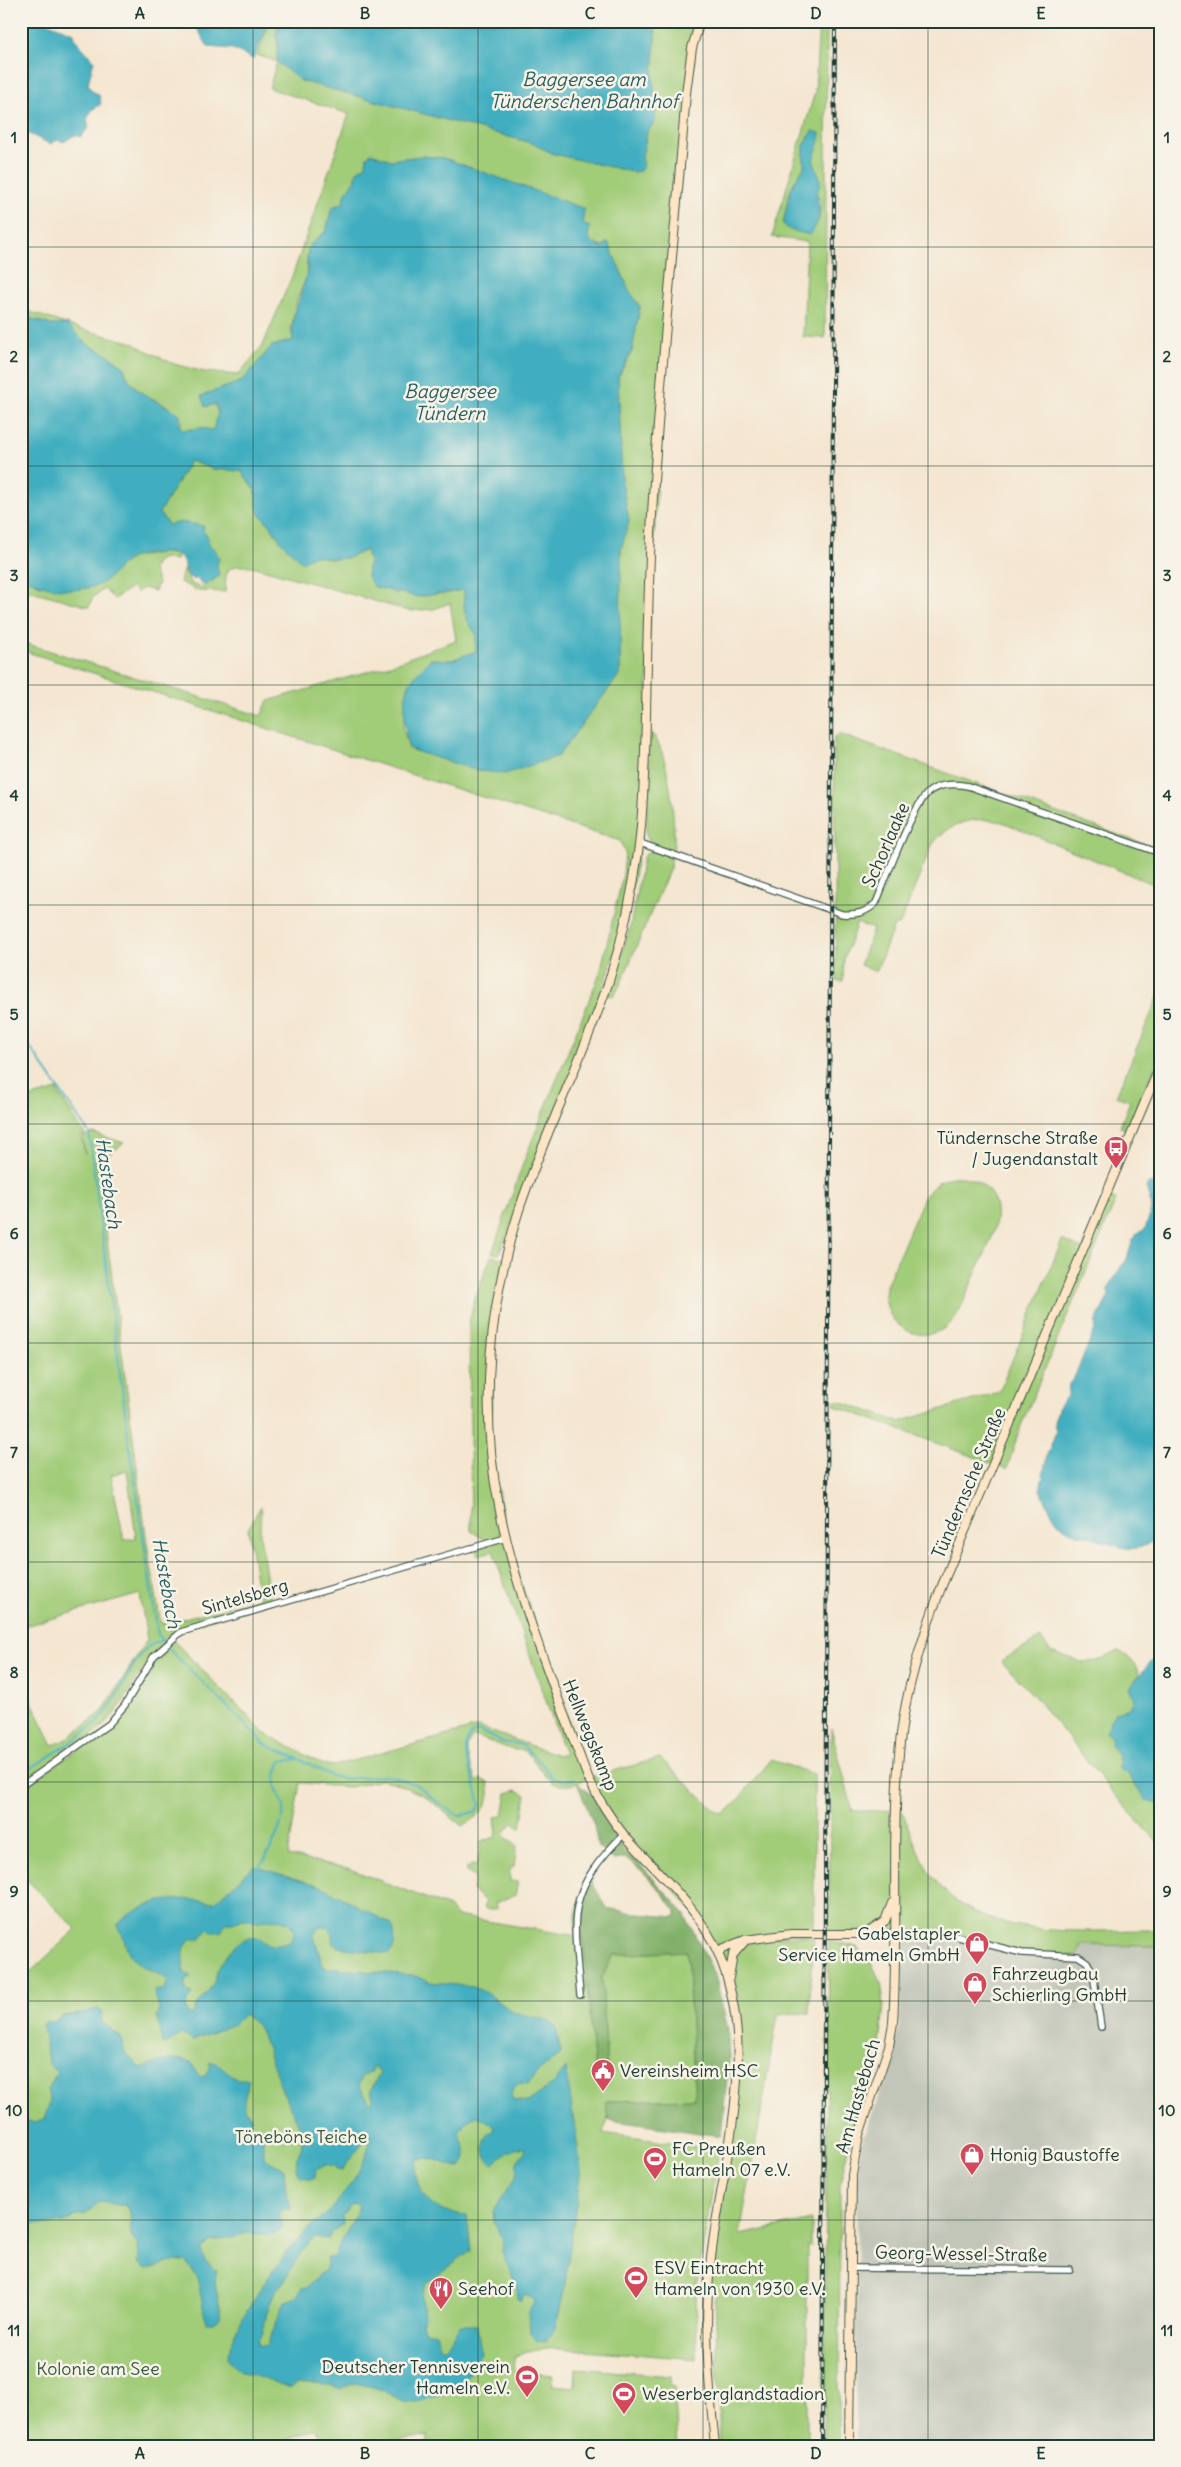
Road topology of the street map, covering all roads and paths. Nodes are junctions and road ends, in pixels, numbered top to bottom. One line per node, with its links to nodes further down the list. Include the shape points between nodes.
1 (700, 21): 2 (main road, Hellwegskamp, via 689,65 654,476)
2 (640, 843): 3 (street, Schorlaake, via 842,914 857,914 869,910 876,903 918,807 928,792 940,786 968,786); 5 (main road, Hellwegskamp, via 627,917 608,984 521,1205 505,1259 494,1315 488,1377 490,1442)
3 (1160, 853)
4 (1160, 1066): 8 (main road, Tündernsche Straße, via 952,1562 921,1644 901,1732)
5 (506, 1538): 6 (street, Sintelsberg, via 194,1627 170,1641 154,1656 125,1705 109,1724); 7 (main road, Hellwegskamp, via 519,1585 588,1778 600,1802)
6 (21, 1786)
7 (624, 1834): 12 (main road, Hellwegskamp, via 679,1894); 14 (street, via 594,1867 582,1886 576,1906)
8 (895, 1894): 9 (main road, via 885,1921); 10 (main road, Tündernsche Straße)
9 (865, 1934): 10 (main road); 11 (main road, via 790,1934)
10 (894, 1934): 15 (street, via 951,1935 1022,1954 1078,1956 1087,1962 1093,1974); 16 (main road, Am Hastebach, via 894,2000 889,2046 859,2135 852,2175)
11 (745, 1940): 12 (main road); 13 (main road, via 733,1955)
12 (717, 1951): 13 (main road, Hellwegskamp)
13 (729, 1980): 18 (main road, via 738,2058 733,2121 713,2237 708,2292)
14 (580, 1995)
15 (1101, 2027)
16 (851, 2268): 17 (street, Georg-Wessel-Straße); 19 (main road, Am Hastebach)
17 (1070, 2270)
18 (715, 2446)
19 (849, 2446)

